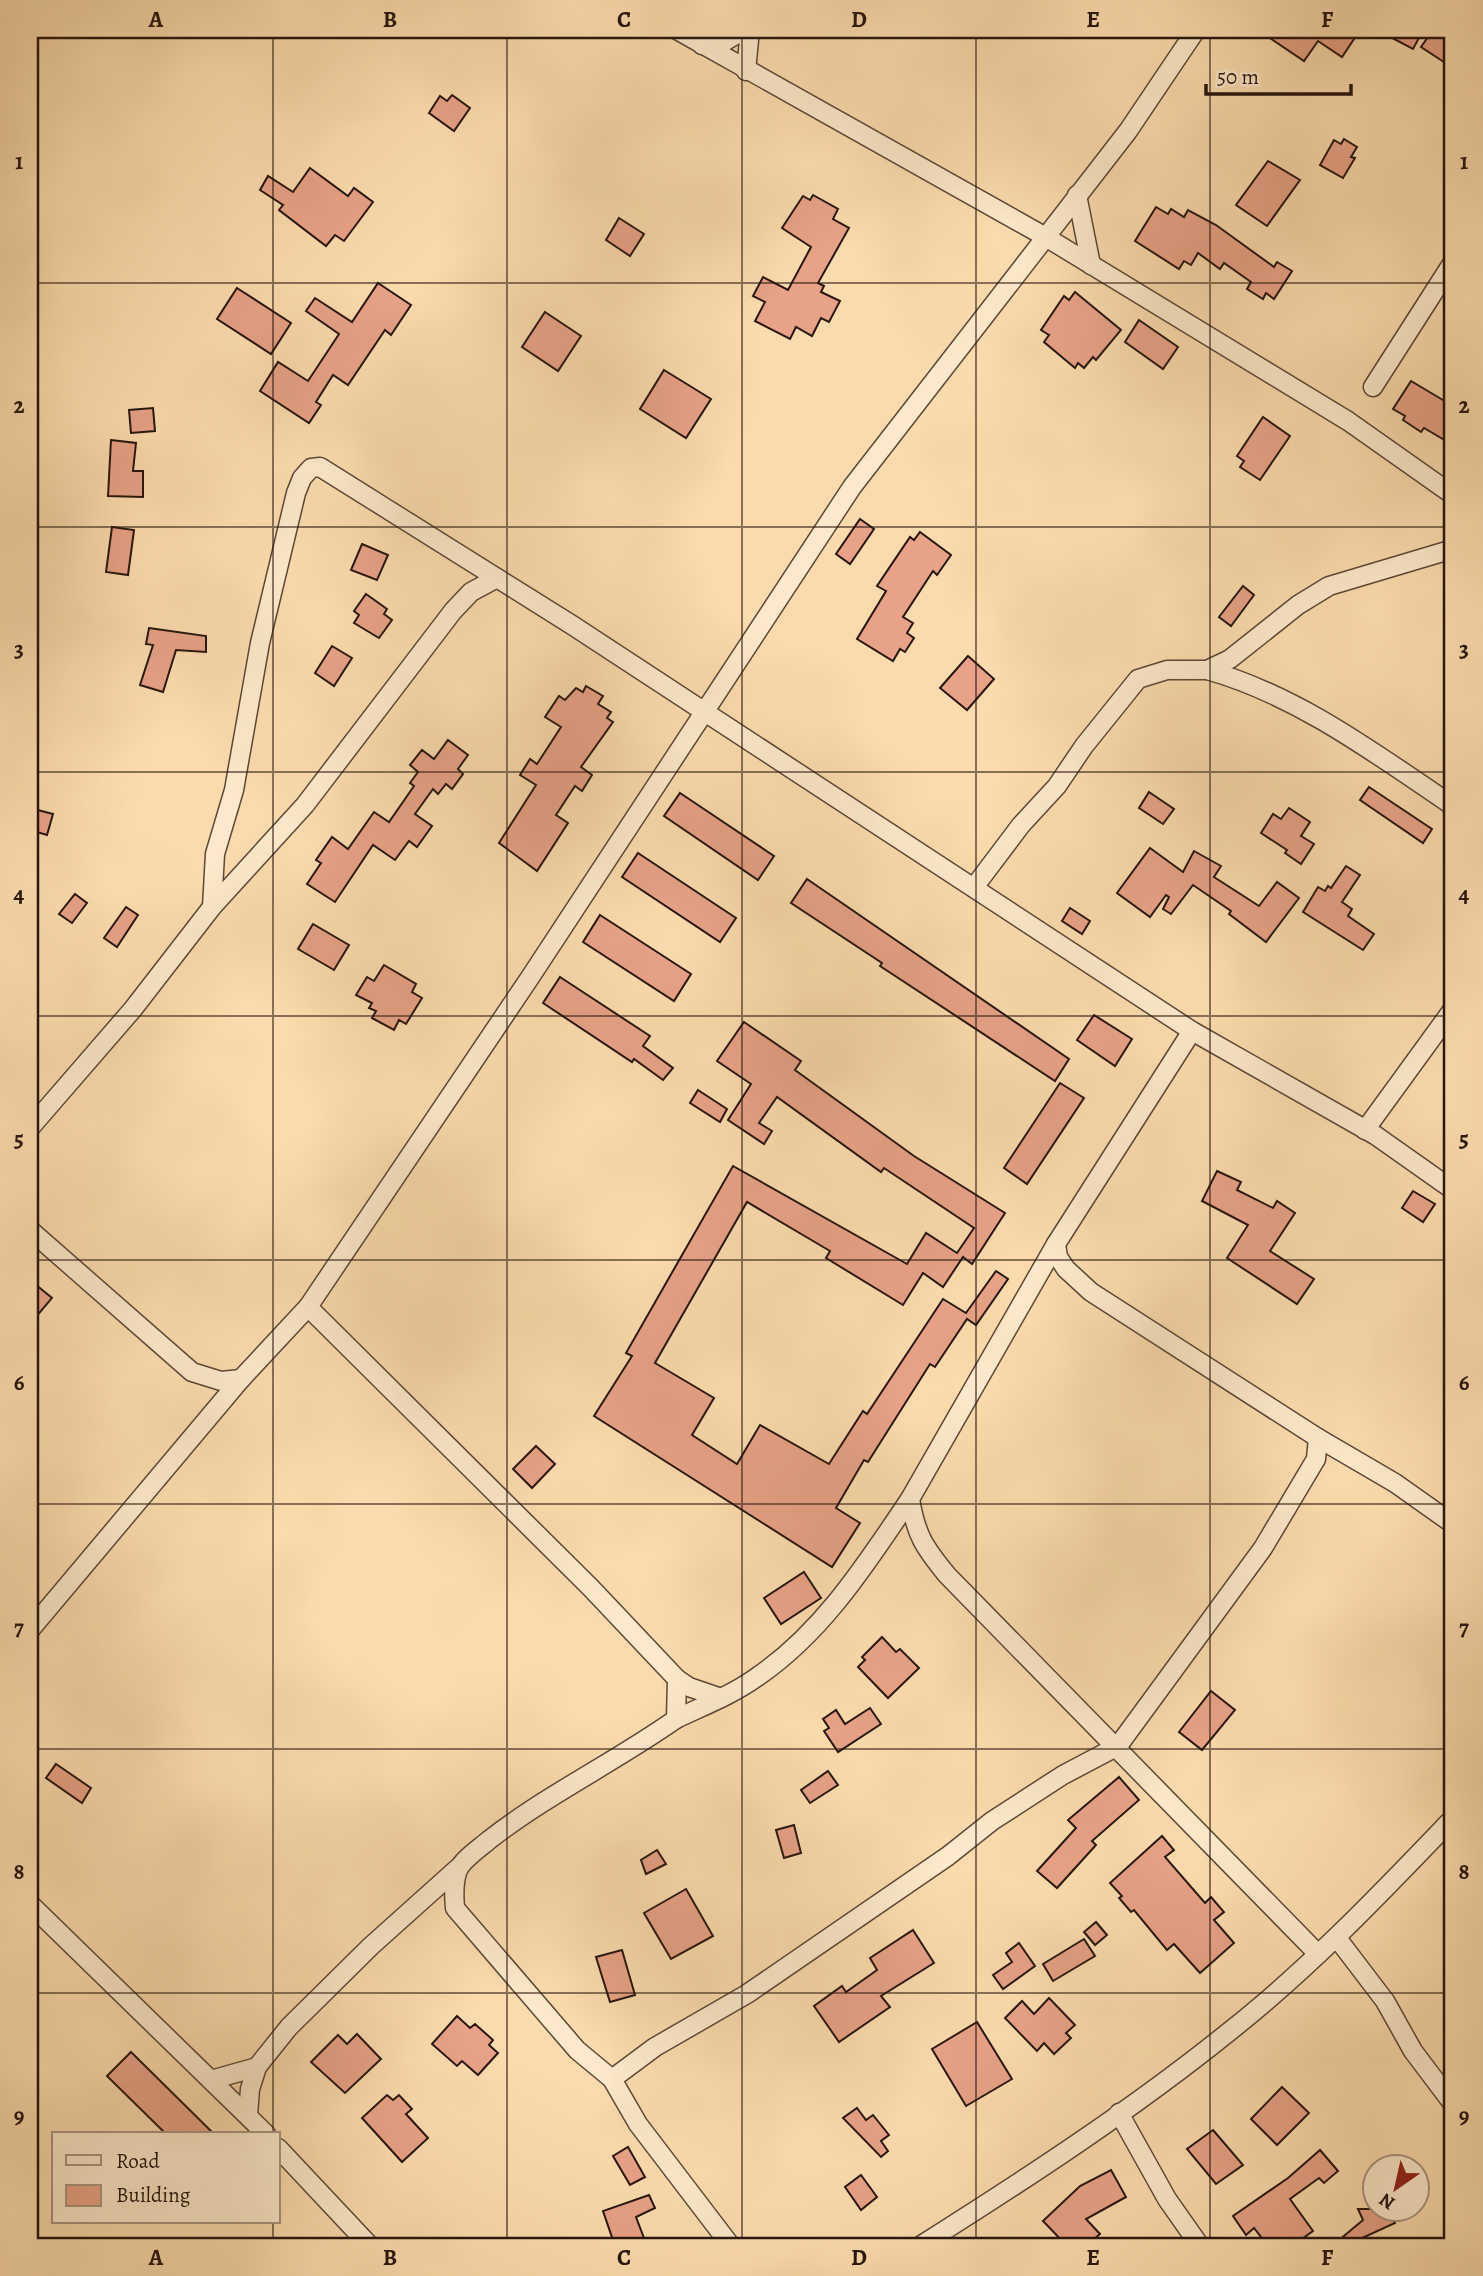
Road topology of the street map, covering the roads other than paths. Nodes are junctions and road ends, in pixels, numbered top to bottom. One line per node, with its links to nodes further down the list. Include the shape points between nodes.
1 (677, 30): 5 (street)
2 (744, 30): 5 (street, via 722,43)
3 (750, 30): 6 (street)
4 (1196, 30): 7 (street, via 1128,131)
5 (702, 46): 6 (street)
6 (746, 71): 8 (street)
7 (1077, 195): 8 (street); 10 (street)
8 (1044, 236): 10 (street); 16 (street, via 852,487)
9 (1453, 261): 11 (street)
10 (1091, 265): 12 (street, via 1348,421)
11 (1373, 387)
12 (1453, 495)
13 (1453, 549): 15 (street, via 1329,586 1230,659)
14 (497, 578): 16 (street); 19 (street, via 471,592 453,611 329,776); 19 (street, via 320,467 302,478 261,643 234,790 215,854)
15 (1206, 670): 17 (street, via 1251,682 1290,702); 18 (street, via 1167,670 1138,679)
16 (702, 713): 18 (street); 27 (street)
17 (1453, 806)
18 (975, 886): 21 (street)
19 (212, 907): 22 (street, via 133,1009)
20 (1453, 1009): 23 (street)
21 (1192, 1031): 23 (street); 26 (street)
22 (30, 1128)
23 (1366, 1130): 24 (street)
24 (1453, 1190)
25 (30, 1230): 28 (street, via 192,1372 206,1379)
26 (1056, 1244): 29 (street, via 1066,1269 1091,1292); 32 (street)
27 (307, 1307): 28 (street); 35 (street)
28 (242, 1379): 34 (street)
29 (1318, 1438): 30 (street); 31 (street)
30 (1340, 1452): 31 (street); 33 (street)
31 (1316, 1459): 38 (street, via 1263,1548)
32 (910, 1499): 36 (street, via 840,1601 783,1659); 38 (street, via 922,1545 947,1575)
33 (1453, 1524)
34 (30, 1630)
35 (677, 1679): 36 (street); 37 (street)
36 (720, 1698): 37 (street)
37 (676, 1719): 40 (street, via 528,1810)
38 (1118, 1746): 45 (street); 47 (street, via 992,1821 747,1994 655,2047)
39 (1453, 1818): 44 (street)
40 (458, 1868): 41 (street); 43 (street)
41 (425, 1900): 43 (street); 46 (street, via 298,2018)
42 (30, 1905): 48 (street)
43 (455, 1908): 47 (street, via 577,2050)
44 (1337, 1938): 45 (street); 49 (street)
45 (1318, 1954): 50 (street, via 1231,2031)
46 (257, 2067): 48 (street); 51 (street)
47 (612, 2079): 55 (street, via 638,2124)
48 (211, 2080): 51 (street)
49 (1453, 2104)
50 (1119, 2113): 56 (street); 57 (street, via 1167,2199)
51 (248, 2115): 52 (street)
52 (264, 2132)
53 (280, 2150): 54 (street)
54 (370, 2246)
55 (731, 2246)
56 (919, 2246)
57 (1200, 2246)

